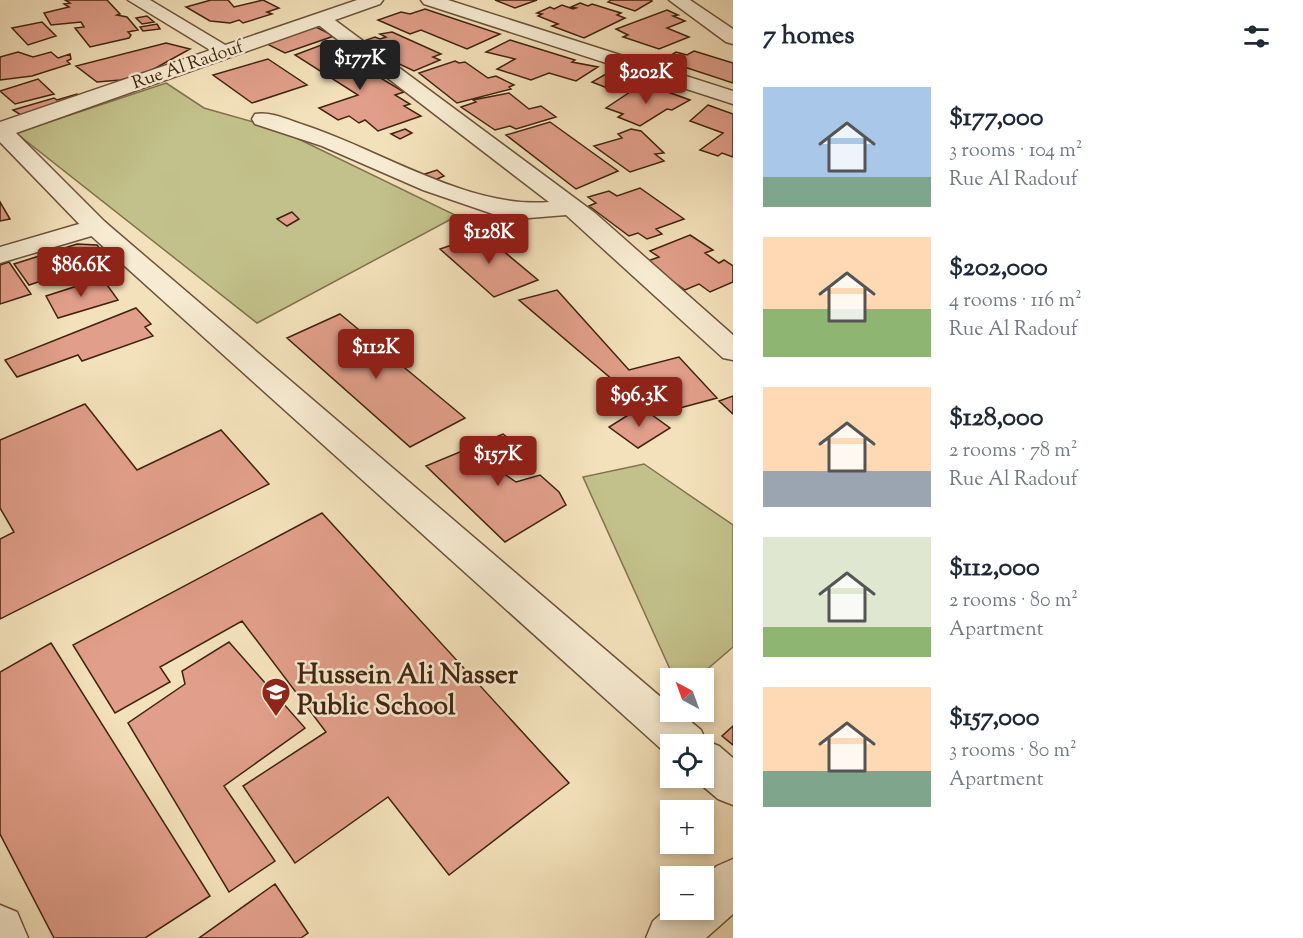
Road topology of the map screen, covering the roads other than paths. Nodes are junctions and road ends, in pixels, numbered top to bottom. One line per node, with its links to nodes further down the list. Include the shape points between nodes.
1 (137, 0): 7 (street)
2 (374, 0): 5 (street, Rue Al Radouf)
3 (430, 0): 8 (street)
4 (678, 0): 6 (street, via 703,8)
5 (322, 19): 7 (street, Rue Al Radouf); 11 (street)
6 (733, 38)
7 (227, 52): 10 (street, Rue Al Radouf)
8 (733, 98)
9 (263, 119): 11 (street, via 330,141 431,185 502,208 529,211)
10 (1, 129): 12 (street)
11 (571, 207): 14 (street)
12 (96, 227): 13 (street); 15 (street)
13 (0, 255)
14 (733, 351)
15 (675, 734)
16 (714, 769): 17 (street)
17 (733, 785)
18 (733, 882): 19 (street)
19 (714, 899)
20 (690, 920): 23 (street)
21 (0, 929): 22 (street)
22 (4, 938)
23 (670, 938)

